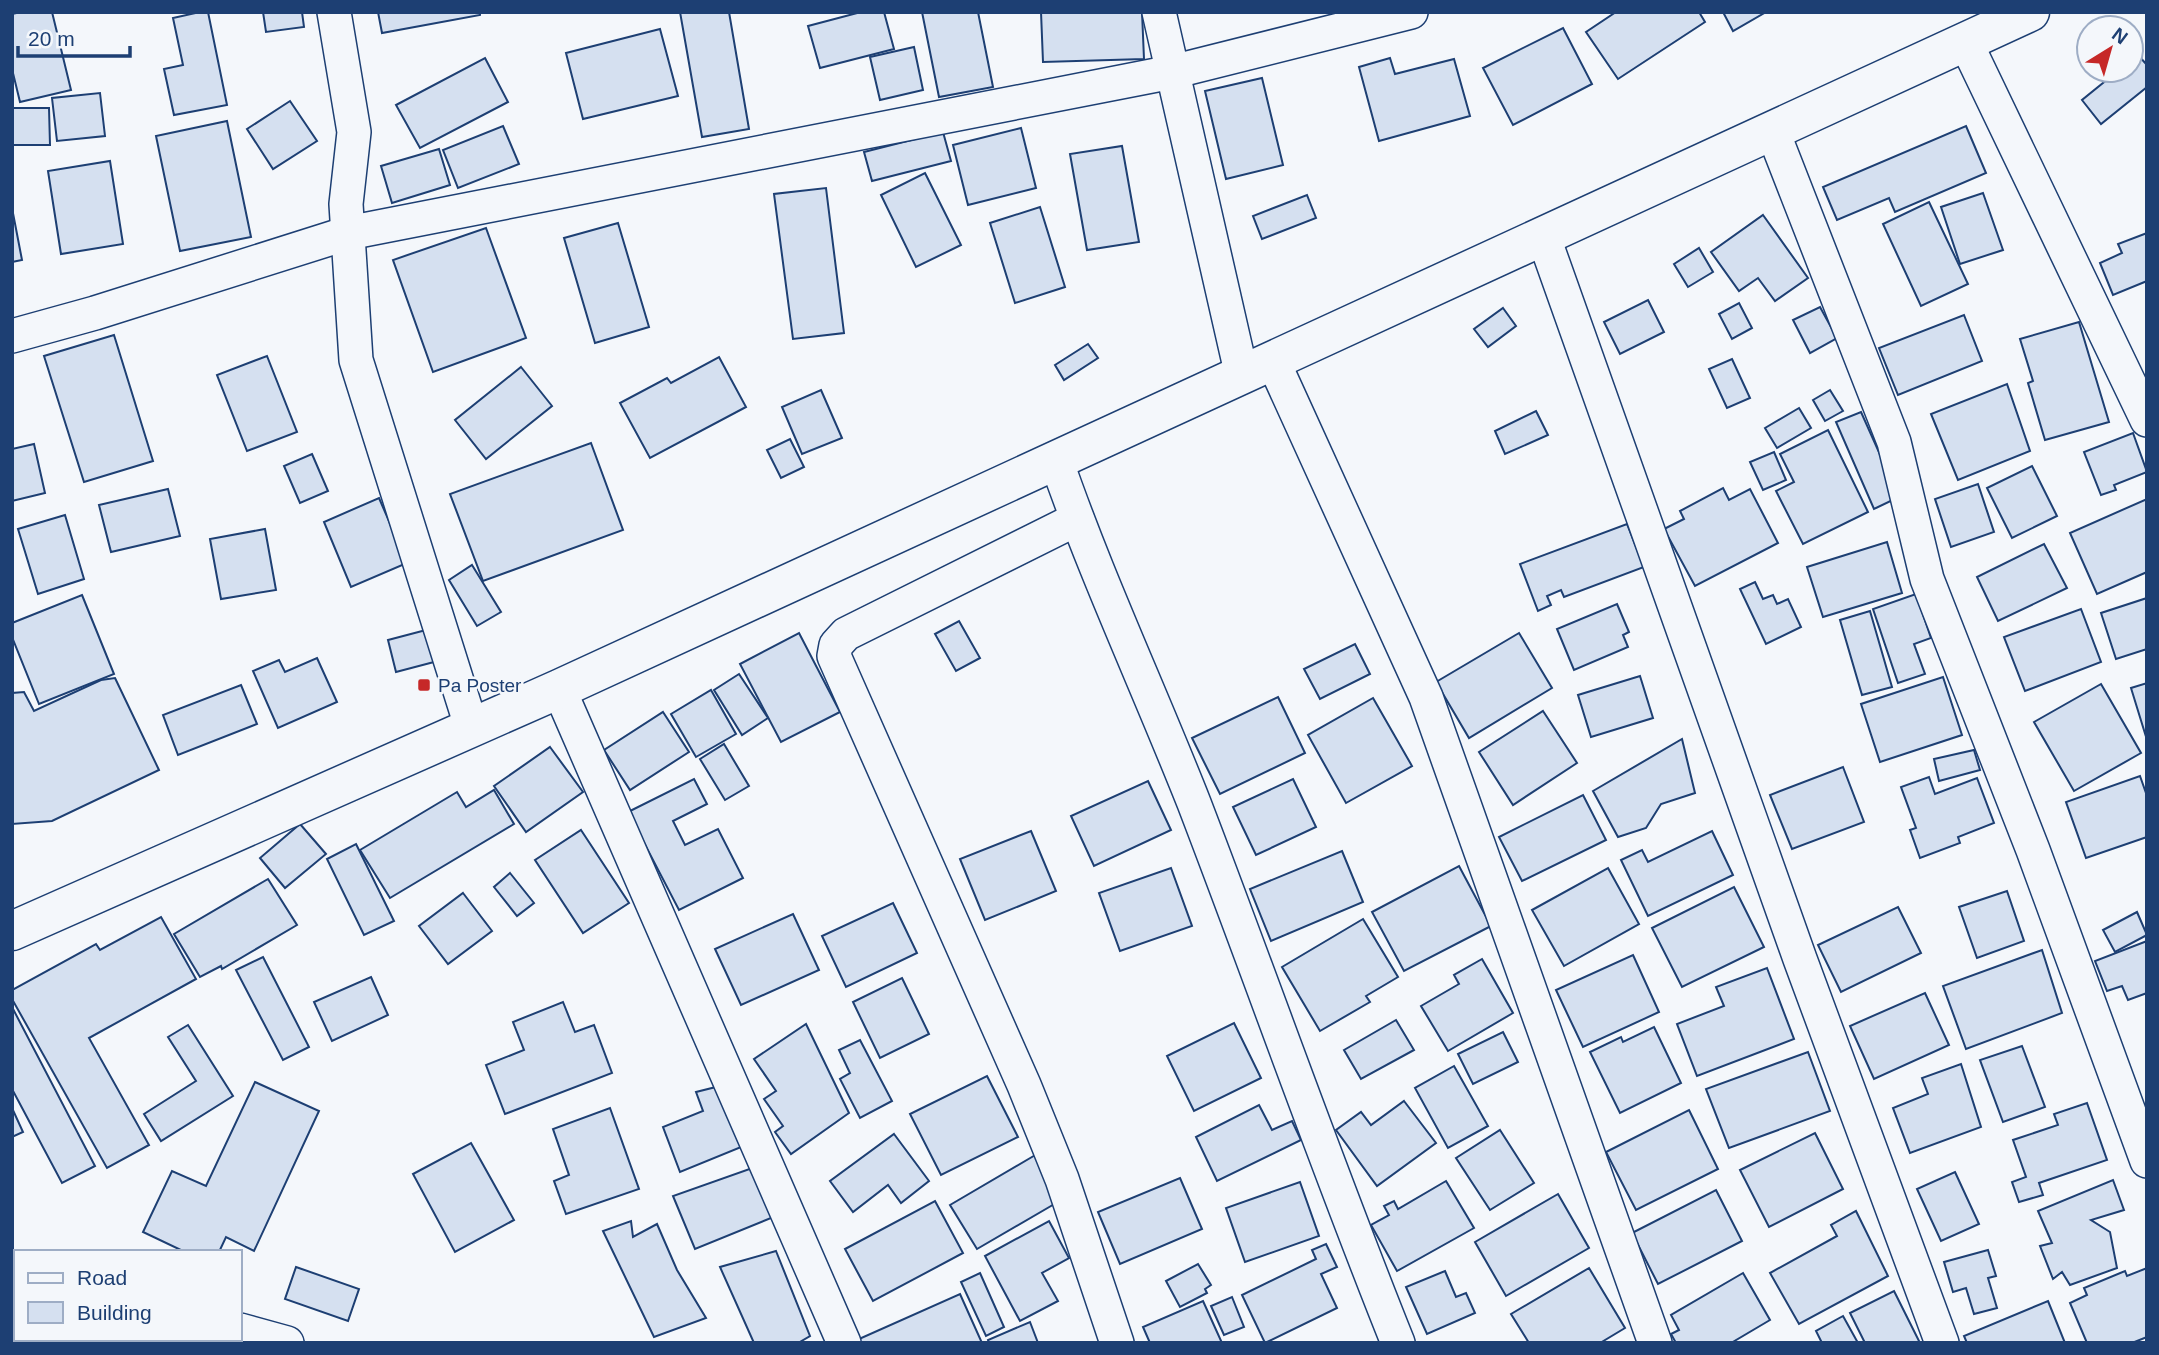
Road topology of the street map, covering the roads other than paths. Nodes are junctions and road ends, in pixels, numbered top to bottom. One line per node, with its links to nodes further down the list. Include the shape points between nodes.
1 (334, 12): 8 (street, via 354,132 346,204)
2 (1159, 12): 6 (street)
3 (1411, 12): 6 (street)
4 (2020, 14): 5 (street)
5 (1965, 43): 7 (street); 12 (street)
6 (1172, 72): 8 (street); 11 (street)
7 (1773, 132): 9 (street); 18 (street, via 1894,442 1927,579 2033,849)
8 (348, 233): 10 (street); 16 (street, via 356,360)
9 (1544, 237): 11 (street); 25 (street, via 1804,972)
10 (12, 336)
11 (1258, 369): 13 (street); 24 (street, via 1426,697)
12 (2147, 420)
13 (1056, 460): 14 (street); 15 (street)
14 (1077, 519): 22 (street, via 846,635 836,645 834,656 1024,1085 1062,1179); 23 (street, via 1195,807)
15 (559, 689): 16 (street); 21 (street)
16 (472, 729): 17 (street)
17 (12, 931)
18 (2147, 1161)
19 (242, 1331): 20 (street)
20 (286, 1343)
21 (844, 1343)
22 (1117, 1343)
23 (1398, 1343)
24 (1655, 1343)
25 (1942, 1343)

